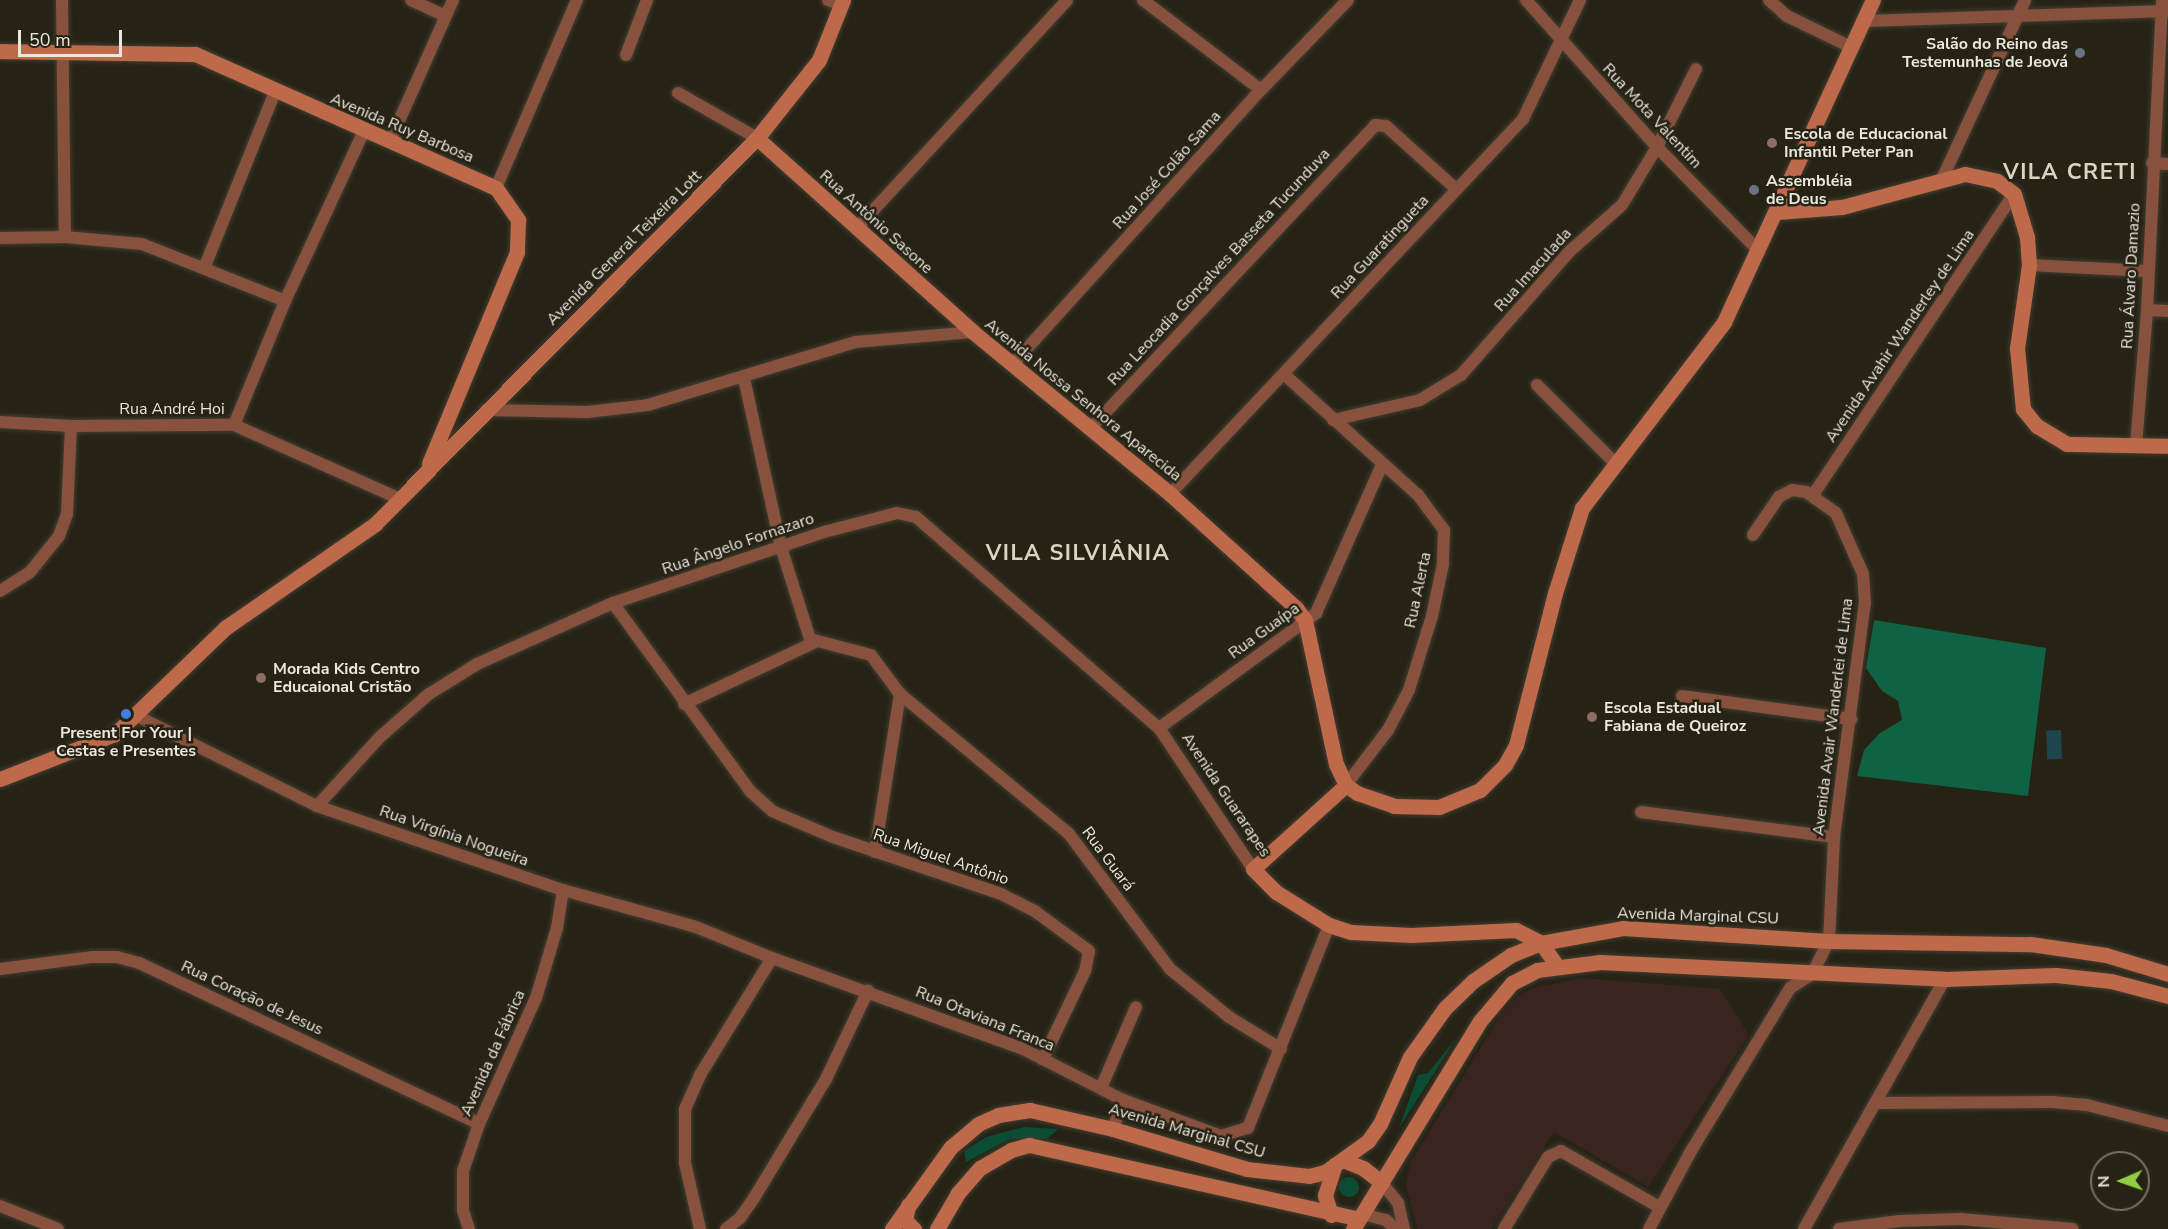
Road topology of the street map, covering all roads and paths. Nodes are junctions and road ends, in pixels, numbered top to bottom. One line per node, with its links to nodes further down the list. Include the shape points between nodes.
1 (62, 0): 22 (street)
2 (411, 0): 16 (street)
3 (453, 0): 16 (street)
4 (577, 0): 36 (street)
5 (647, 0): 23 (street)
6 (1067, 0): 40 (street)
7 (1143, 0): 26 (street)
8 (1348, 0): 26 (street, Rua José Colão Sama)
9 (1526, 0): 19 (street, Rua Mota Valentim)
10 (1580, 0): 19 (street, Rua Guaratingueta)
11 (1769, 0): 20 (street, via 1787,16)
12 (1873, 0): 18 (street)
13 (2025, 0): 17 (street)
14 (837, 2): 30 (street, Avenida General Teixeira Lott, via 819,60)
15 (2164, 8): 17 (street); 24 (street, Rua Álvaro Damazio)
16 (446, 16): 31 (street)
17 (2018, 17): 18 (street); 35 (street)
18 (1864, 21): 20 (street)
19 (1561, 43): 32 (street, Rua Mota Valentim); 37 (street, Rua Guaratingueta, via 1523,119)
20 (1853, 48): 39 (street)
21 (0, 51): 22 (street, Avenida Ruy Barbosa)
22 (62, 51): 27 (street, Avenida Ruy Barbosa, via 195,54); 41 (street)
23 (626, 55)
24 (2164, 57): 33 (street, Rua Álvaro Damazio)
25 (1696, 69): 32 (street, Rua Imaculada)
26 (1261, 90): 51 (street, Rua José Colão Sama)
27 (275, 92): 29 (street, Avenida Ruy Barbosa); 45 (street)
28 (678, 93): 30 (street)
29 (364, 131): 31 (street, Avenida Ruy Barbosa); 47 (street)
30 (757, 138): 40 (street, Rua Antônio Sasone); 55 (street, Avenida General Teixeira Lott)
31 (390, 141): 36 (street, Avenida Ruy Barbosa)
32 (1657, 147): 43 (street, Rua Mota Valentim); 56 (street, Rua Imaculada, via 1622,205 1570,251 1461,375 1420,400)
33 (2152, 163): 34 (street); 46 (street, Rua Álvaro Damazio)
34 (2168, 164)
35 (1942, 179): 38 (street, via 1976,174 1997,181); 39 (street, via 1842,207)
36 (496, 188): 65 (street, via 518,220 517,252)
37 (1456, 189): 52 (street, Rua Guaratingueta); 60 (street, Rua Leocadia Gonçalves Basseta Tucunduva, via 1386,126 1372,128)
38 (2014, 194): 44 (street, via 2027,237); 67 (street, Avenida Avahir Wanderley de Lima)
39 (1777, 212): 43 (street)
40 (856, 229): 50 (street, Rua Antônio Sasone)
41 (65, 237): 42 (street); 45 (street, via 135,242)
42 (0, 238)
43 (1759, 251): 63 (street, via 1718,330)
44 (2029, 265): 46 (street); 61 (street, via 2017,348 2024,409 2037,426 2067,444)
45 (205, 266): 47 (street)
46 (2148, 271): 48 (street, Rua Álvaro Damazio)
47 (285, 301): 59 (street)
48 (2147, 310): 49 (street); 61 (street, Rua Álvaro Damazio)
49 (2168, 311)
50 (973, 332): 51 (street, Avenida Nossa Senhora Aparecida); 53 (street, Avenida Nossa Senhora Aparecida, via 855,342)
51 (1013, 364): 60 (street, Avenida Nossa Senhora Aparecida)
52 (1285, 375): 56 (street, Rua Alerta); 66 (street, Rua Guaratingueta)
53 (744, 378): 55 (street, Avenida Nossa Senhora Aparecida, via 648,405 615,410); 70 (street)
54 (1537, 385): 63 (street)
55 (486, 410): 65 (street, Avenida General Teixeira Lott)
56 (1333, 420): 64 (street, Rua Alerta)
57 (0, 422): 58 (street, Rua André Hoi)
58 (71, 426): 59 (street, Rua André Hoi); 71 (street, via 67,514 59,536 30,572)
59 (234, 426): 68 (street, Rua André Hoi)
60 (1090, 429): 66 (street, Avenida Nossa Senhora Aparecida)
61 (2136, 445): 62 (street)
62 (2168, 446)
63 (1614, 462): 82 (street, via 1582,508 1567,550 1516,745 1505,765 1480,790 1439,807 1394,806)
64 (1382, 465): 73 (street, Rua Guaípa, via 1323,602); 82 (street, Rua Alerta, via 1418,495 1442,524 1443,564 1409,690 1388,730)
65 (428, 468): 68 (street, Avenida General Teixeira Lott)
66 (1170, 494): 73 (street, Avenida Nossa Senhora Aparecida, via 1248,562)
67 (1813, 495): 69 (street, via 1800,490 1785,492); 79 (street, Avenida Avair Wanderlei de Lima, via 1836,513 1863,574 1865,603)
68 (400, 499): 78 (street, via 328,560 220,632)
69 (1753, 535)
70 (781, 547): 72 (street, Rua Ângelo Fornazaro); 74 (street); 80 (street, Rua Ângelo Fornazaro, via 886,514 916,517)
71 (0, 591)
72 (613, 603): 77 (street); 83 (street, Rua Ângelo Fornazaro, via 477,664 429,694 380,737)
73 (1305, 620): 80 (street, Rua Guaípa); 82 (street, via 1336,764)
74 (812, 639): 75 (street, Rua Guará, via 871,655); 77 (street)
75 (900, 694): 86 (street); 101 (street, Rua Guará, via 1069,834 1170,969 1229,1017)
76 (1682, 696): 79 (street)
77 (684, 704): 86 (street, Rua Miguel Antônio, via 750,791 772,811)
78 (137, 716): 81 (street, via 92,746); 83 (street, Rua Virgínia Nogueira)
79 (1851, 719): 85 (street, Avenida Avair Wanderlei de Lima)
80 (1158, 728): 87 (street, Avenida Guararapes)
81 (0, 779)
82 (1346, 785): 87 (street)
83 (317, 806): 88 (street, Rua Virgínia Nogueira)
84 (1641, 812): 85 (street)
85 (1834, 837): 90 (street, Avenida Avair Wanderlei de Lima)
86 (875, 852): 102 (street, Rua Miguel Antônio, via 1001,894 1036,912 1089,951 1085,971)
87 (1253, 868): 89 (street, Avenida Guararapes, via 1276,892)
88 (563, 890): 92 (street, Rua Virgínia Nogueira, via 696,927); 106 (street, Avenida da Fábrica, via 557,928 539,989)
89 (1329, 925): 91 (street, Avenida Guararapes, via 1376,935 1498,928 1516,930); 101 (street)
90 (1829, 941): 91 (street, Avenida Marginal CSU, via 1623,928); 95 (street, Avenida Avair Wanderlei de Lima); 96 (street, Avenida Marginal CSU, via 2030,944 2106,955)
91 (1541, 943): 93 (street, Avenida Guararapes); 109 (street, Avenida Marginal CSU, via 1511,955 1473,981 1445,1008 1410,1057 1380,1124 1368,1141)
92 (772, 958): 98 (street, Rua Otaviana Franca); 119 (street, via 700,1075 685,1109 685,1163)
93 (1557, 966): 95 (street, via 1600,962); 110 (street, via 1537,970 1512,983 1497,998 1465,1042)
94 (0, 969): 106 (street, Rua Coração de Jesus, via 93,957 117,957 139,963)
95 (1812, 974): 97 (street); 114 (street, via 1790,988)
96 (2168, 974)
97 (1945, 979): 99 (street, via 2079,976); 105 (street)
98 (868, 991): 102 (street, Rua Otaviana Franca); 120 (street, via 826,1078 749,1204)
99 (2168, 996)
100 (1136, 1007): 103 (street)
101 (1281, 1049): 104 (street, Rua Otaviana Franca, via 1248,1128 1232,1136 1214,1135)
102 (1043, 1059): 103 (street, Rua Otaviana Franca)
103 (1101, 1088): 104 (street, Rua Otaviana Franca)
104 (1123, 1100): 108 (street)
105 (1877, 1103): 107 (street, via 2052,1102 2087,1105); 129 (street)
106 (478, 1124): 118 (street, Avenida da Fábrica, via 463,1171 464,1211)
107 (2168, 1126)
108 (1113, 1129): 109 (street, Avenida Marginal CSU, via 1247,1169 1281,1175 1309,1176); 112 (street, Avenida Marginal CSU, via 1030,1110 998,1114 978,1124 951,1147)
109 (1339, 1163): 110 (street, via 1363,1168); 115 (street, via 1324,1195)
110 (1382, 1183): 116 (street); 126 (street, via 1398,1203)
111 (958, 1193): 115 (street, via 980,1168 1011,1150 1029,1145); 123 (street); 124 (street)
112 (909, 1202): 121 (street, Avenida Marginal CSU); 122 (street, via 904,1220)
113 (0, 1206): 117 (street)
114 (1659, 1207): 127 (street, via 1561,1151 1548,1157); 128 (street)
115 (1331, 1215): 116 (street)
116 (1358, 1221): 125 (street, via 1386,1220)
117 (58, 1229)
118 (469, 1229)
119 (700, 1229)
120 (726, 1229)
121 (892, 1229)
122 (914, 1229)
123 (922, 1229)
124 (937, 1229)
125 (1395, 1229)
126 (1404, 1229)
127 (1504, 1229)
128 (1649, 1229)
129 (1804, 1229)
130 (1839, 1229): 131 (street, via 1899,1221 1961,1219)
131 (2073, 1229)

